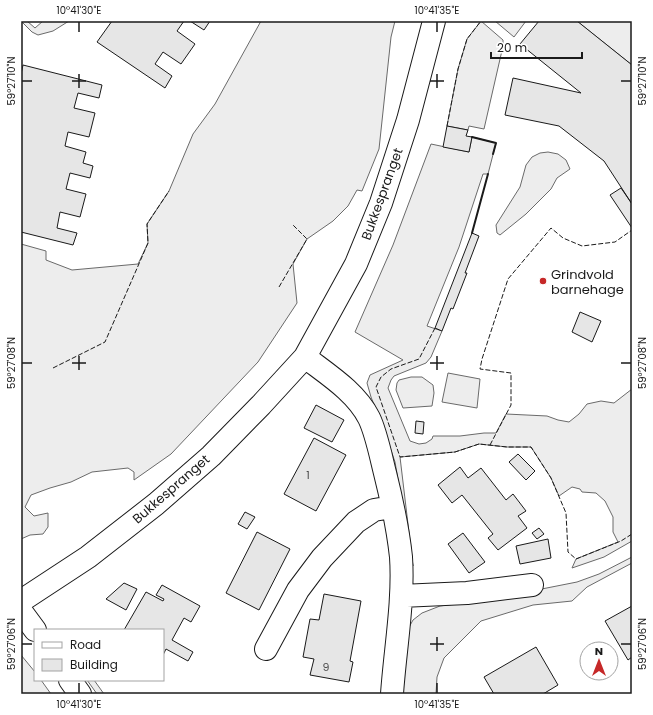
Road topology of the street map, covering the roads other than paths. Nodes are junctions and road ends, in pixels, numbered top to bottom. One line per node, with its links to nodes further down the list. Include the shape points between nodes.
1 (434, 21): 2 (street, Bukkespranget, via 408,120 381,203 356,264)
2 (305, 357): 3 (street, via 346,388 369,418); 6 (street, Bukkespranget, via 210,456 156,504 88,556)
3 (392, 507): 5 (street, via 401,558); 9 (street, via 374,510 356,522 322,558 298,590)
4 (532, 585): 5 (street, via 467,593)
5 (401, 596): 12 (street)
6 (21, 601)
7 (21, 612): 8 (street)
8 (34, 629)
9 (266, 649)
10 (71, 681): 11 (street)
11 (80, 694)
12 (392, 694)

